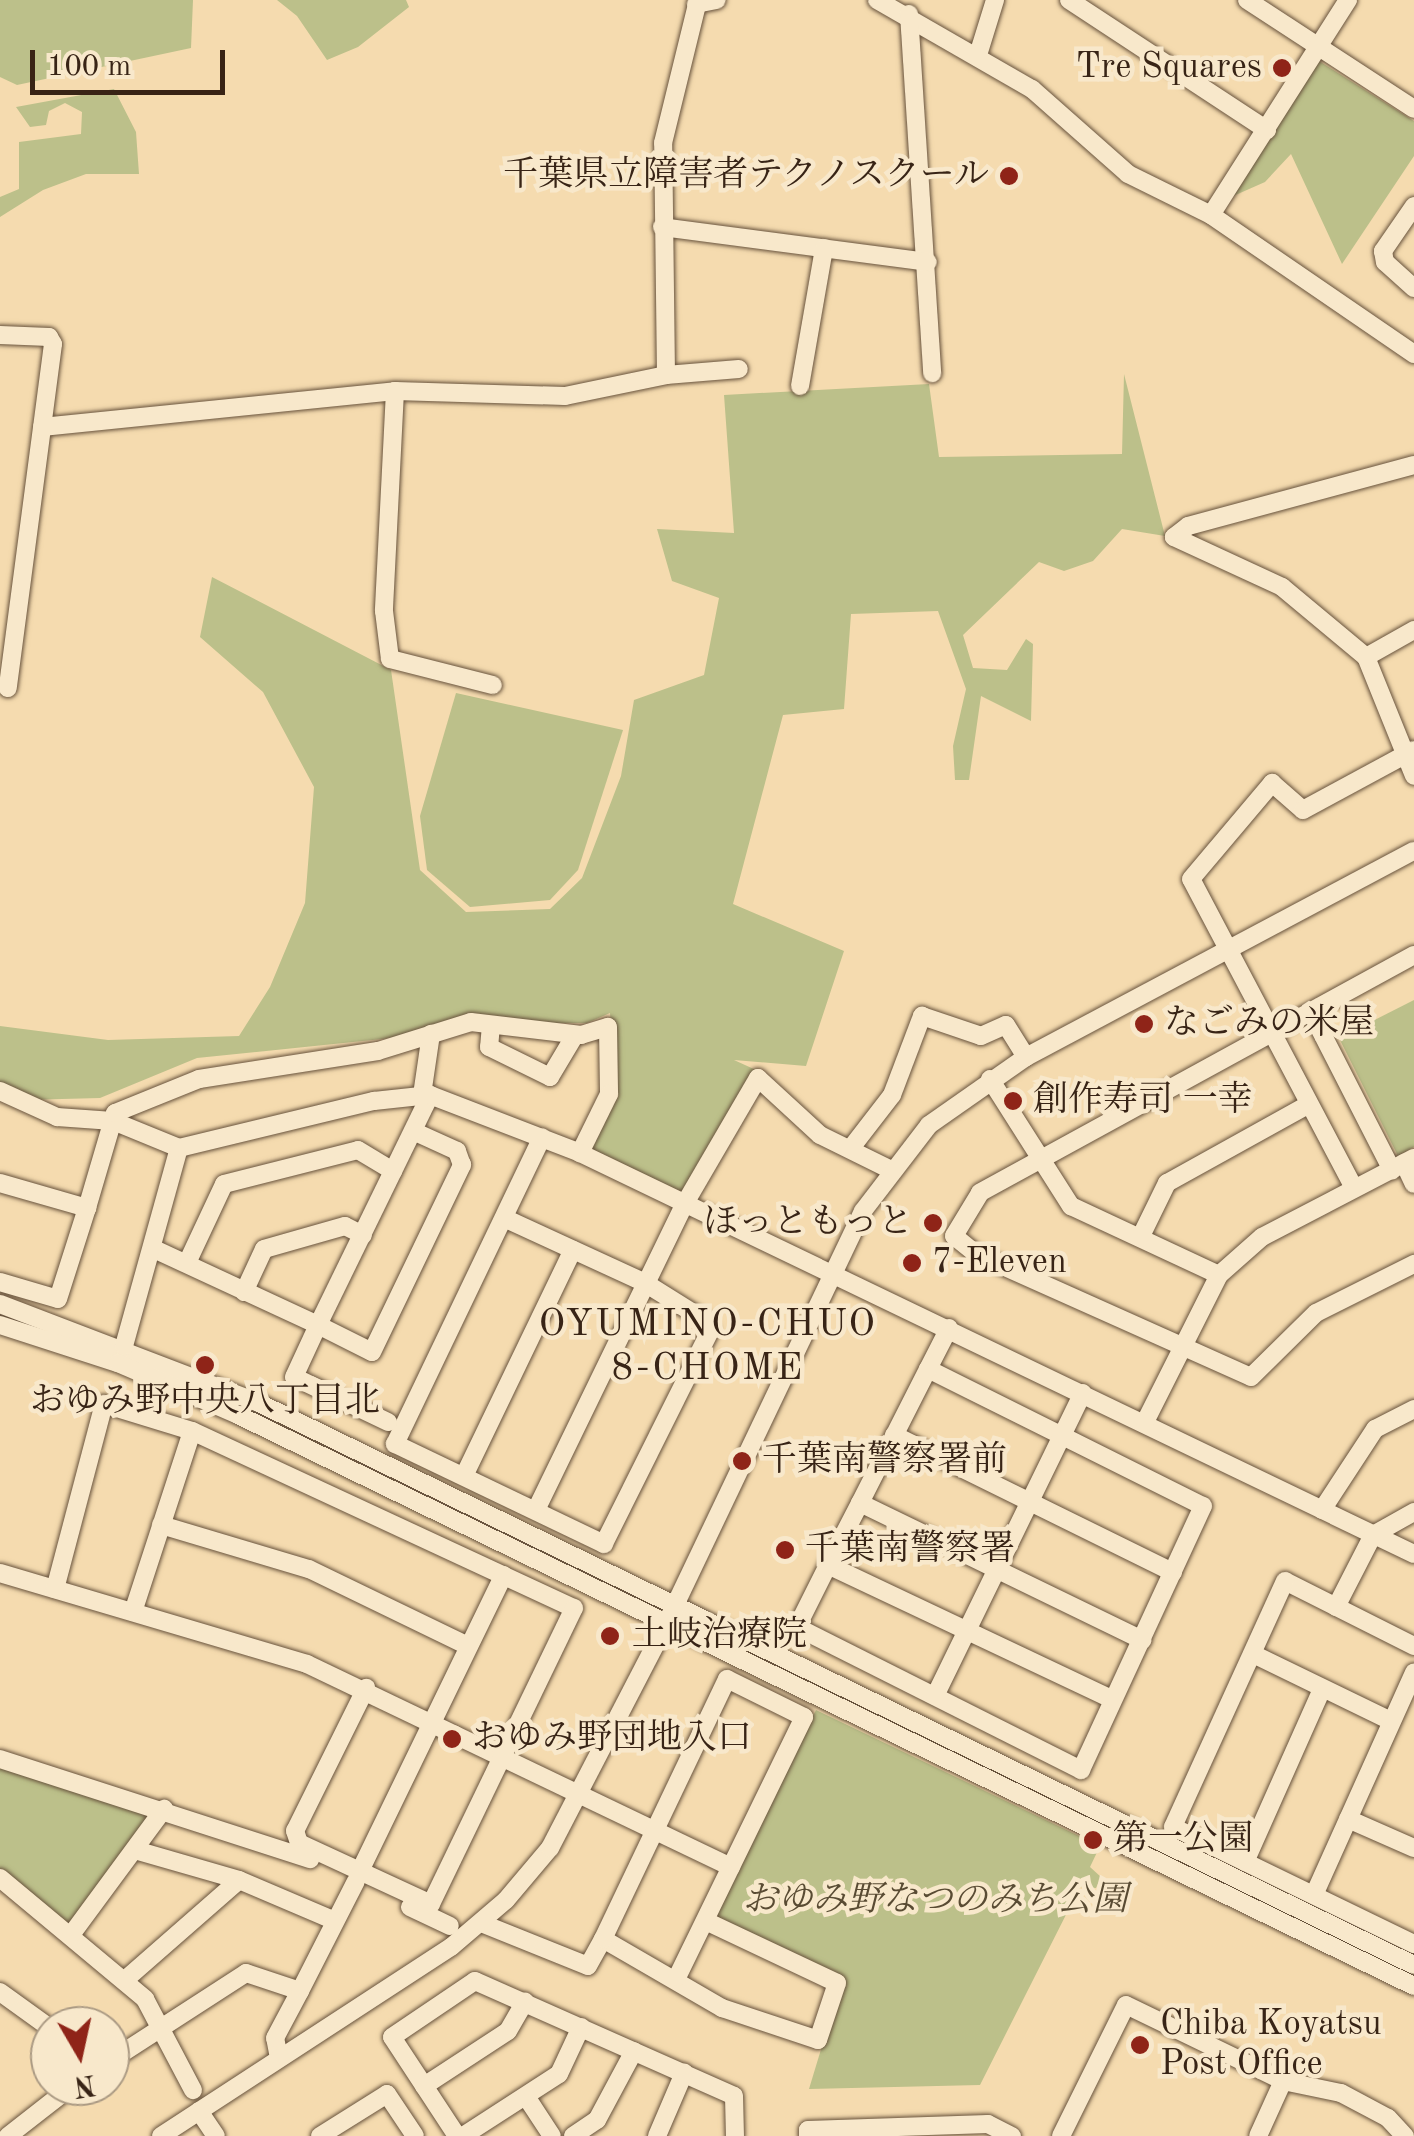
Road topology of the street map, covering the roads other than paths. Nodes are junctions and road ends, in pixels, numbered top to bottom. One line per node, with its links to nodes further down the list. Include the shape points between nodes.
1 (717, 0): 7 (street)
2 (876, 0): 8 (street)
3 (995, 0): 10 (street)
4 (1069, 0): 12 (street)
5 (1247, 0): 9 (street)
6 (1348, 0): 9 (street)
7 (697, 2): 16 (street, via 663,143)
8 (909, 14): 10 (street); 18 (street)
9 (1318, 46): 11 (street); 12 (street)
10 (978, 55): 14 (street, via 1075,121 1128,174)
11 (1414, 109)
12 (1267, 130): 14 (street)
13 (1414, 206): 15 (street)
14 (1211, 216): 21 (street)
15 (1408, 226): 19 (street, via 1383,250 1385,262)
16 (662, 227): 17 (street); 24 (street)
17 (824, 248): 18 (street); 25 (street)
18 (928, 262): 23 (street)
19 (1414, 288)
20 (0, 335): 27 (street, via 49,337 53,344)
21 (1414, 354)
22 (739, 368): 24 (street)
23 (932, 374)
24 (666, 375): 26 (street, via 564,396)
25 (800, 386)
26 (395, 391): 27 (street); 31 (street, via 384,611 390,659)
27 (42, 428): 32 (street)
28 (1414, 465): 30 (street, via 1188,526 1174,537 1282,587)
29 (1414, 630): 30 (street)
30 (1366, 657): 33 (street)
31 (492, 685)
32 (8, 688)
33 (1410, 752): 34 (street); 36 (street, via 1304,810 1272,782 1191,879)
34 (1414, 776)
35 (1414, 851): 36 (street)
36 (1228, 948): 40 (street); 43 (street)
37 (1414, 956): 38 (street)
38 (1311, 1012): 40 (street); 55 (street)
39 (491, 1025): 41 (street, via 471,1022); 42 (street); 42 (street, via 488,1048 550,1077)
40 (1272, 1033): 47 (street); 54 (street)
41 (431, 1034): 46 (street); 48 (street, via 378,1052 199,1079 115,1113)
42 (575, 1035): 53 (street, via 608,1028 609,1094)
43 (1026, 1057): 44 (street); 52 (street, via 1006,1024 981,1036 922,1016 892,1095)
44 (990, 1078): 54 (street); 56 (street, via 930,1125)
45 (0, 1091): 48 (street, via 57,1116)
46 (426, 1095): 49 (street); 50 (street); 51 (street)
47 (1308, 1105): 60 (street); 64 (street, via 1168,1183)
48 (113, 1121): 51 (street); 62 (street)
49 (413, 1131): 57 (street); 77 (street, via 457,1151 462,1165 372,1352)
50 (542, 1137): 53 (street); 63 (street)
51 (180, 1148): 66 (street)
52 (852, 1148): 56 (street); 61 (street, via 820,1135 758,1078)
53 (580, 1153): 61 (street)
54 (1042, 1161): 64 (street, via 1071,1206); 79 (street, via 980,1193 954,1236 976,1254)
55 (1403, 1163): 59 (street); 60 (street)
56 (891, 1170): 70 (street)
57 (393, 1171): 65 (street); 68 (street, via 358,1150 224,1184)
58 (0, 1183): 62 (street)
59 (1414, 1184)
60 (1354, 1188): 71 (street, via 1262,1236)
61 (684, 1205): 70 (street); 73 (street)
62 (87, 1208): 72 (street, via 58,1299)
63 (504, 1218): 67 (street); 89 (street, via 395,1444)
64 (1142, 1234): 71 (street)
65 (362, 1235): 74 (street, via 345,1226 264,1249); 77 (street)
66 (154, 1250): 68 (street); 80 (street)
67 (573, 1250): 73 (street); 89 (street)
68 (187, 1263): 74 (street)
69 (1414, 1264): 79 (street, via 1316,1314 1251,1377)
70 (832, 1272): 78 (street); 106 (street)
71 (1219, 1275): 79 (street)
72 (0, 1282)
73 (645, 1283): 92 (street); 92 (street, via 710,1330 604,1544)
74 (244, 1292): 77 (street)
75 (0, 1304): 80 (street)
76 (0, 1325): 106 (street, via 118,1363)
77 (318, 1326): 84 (street, via 294,1378)
78 (949, 1328): 81 (street); 82 (street)
79 (1180, 1344): 85 (street)
80 (124, 1346): 106 (street, via 258,1402)
81 (928, 1369): 87 (street); 88 (street)
82 (1083, 1393): 85 (street); 88 (street)
83 (1414, 1409): 93 (street, via 1375,1430)
84 (388, 1422)
85 (1145, 1422): 93 (street)
86 (192, 1432): 95 (street); 102 (street); 103 (street, via 104,1404)
87 (894, 1435): 90 (street); 91 (street)
88 (1062, 1436): 90 (street); 100 (street, via 1204,1506)
89 (464, 1476): 92 (street)
90 (1030, 1502): 99 (street); 100 (street)
91 (860, 1503): 98 (street); 99 (street)
92 (536, 1510)
93 (1322, 1510): 96 (street)
94 (1414, 1512): 96 (street)
95 (161, 1525): 105 (street); 109 (street, via 308,1569)
96 (1373, 1534): 97 (street); 104 (street)
97 (1414, 1554)
98 (828, 1565): 107 (street); 115 (street, via 797,1627)
99 (997, 1570): 107 (street); 108 (street)
100 (1173, 1572): 108 (street)
101 (0, 1574): 103 (street)
102 (504, 1574): 109 (street); 119 (street, via 574,1608)
103 (54, 1589): 105 (street)
104 (1336, 1607): 110 (street); 111 (street, via 1285,1581)
105 (133, 1612): 113 (street)
106 (671, 1613): 121 (street); 140 (street); 143 (street)
107 (967, 1631): 115 (street); 116 (street)
108 (1142, 1640): 116 (street)
109 (468, 1646): 117 (street)
110 (1414, 1646)
111 (1253, 1654): 114 (street); 127 (street, via 1173,1827)
112 (1414, 1672): 118 (street)
113 (366, 1688): 117 (street); 129 (street, via 295,1832 299,1843)
114 (1322, 1689): 118 (street); 127 (street)
115 (935, 1696): 116 (street, via 1081,1770)
116 (1114, 1700)
117 (432, 1721): 119 (street); 129 (street)
118 (1391, 1721): 123 (street)
119 (502, 1755): 121 (street); 129 (street, via 431,1904)
120 (0, 1759): 122 (street)
121 (580, 1795): 124 (street); 135 (street, via 529,1875)
122 (164, 1809): 126 (street); 129 (street)
123 (1348, 1819): 125 (street); 132 (street)
124 (655, 1832): 128 (street); 128 (street, via 727,1679 804,1717); 138 (street)
125 (1414, 1848)
126 (135, 1850): 131 (street); 137 (street)
127 (1245, 1862): 132 (street)
128 (731, 1867): 134 (street)
129 (358, 1876): 133 (street); 136 (street)
130 (0, 1878): 137 (street)
131 (239, 1880): 133 (street); 142 (street)
132 (1314, 1896): 139 (street)
133 (335, 1921): 144 (street)
134 (706, 1922): 141 (street); 141 (street, via 836,1983 818,2040 722,2008)
135 (482, 1923): 138 (street, via 588,1966); 152 (street)
136 (450, 1926)
137 (71, 1935): 142 (street)
138 (604, 1939): 141 (street)
139 (1414, 1944)
140 (1414, 1965)
141 (678, 1977)
142 (126, 1979): 148 (street)
143 (1414, 1986)
144 (300, 1992): 148 (street, via 246,1973); 152 (street, via 275,2038)
145 (2, 1998): 147 (street)
146 (525, 2002): 149 (street); 155 (street, via 508,2031); 155 (street, via 475,1981 392,2036)
147 (30, 2016)
148 (164, 2025): 150 (street); 156 (street)
149 (582, 2027): 151 (street); 157 (street, via 559,2074)
150 (130, 2048)
151 (634, 2051): 153 (street); 168 (street, via 597,2120)
152 (280, 2058): 159 (street)
153 (684, 2074): 169 (street); 170 (street, via 734,2096)
154 (1283, 2082): 173 (street, via 1126,2006); 174 (street); 175 (street, via 1341,2093 1388,2118)
155 (424, 2086): 166 (street)
156 (193, 2090)
157 (527, 2098): 166 (street); 167 (street)
158 (46, 2106): 161 (street)
159 (199, 2111): 162 (street); 163 (street)
160 (878, 2132): 171 (street, via 808,2130); 172 (street, via 988,2124)
161 (8, 2136)
162 (161, 2136)
163 (216, 2136)
164 (320, 2136): 165 (street, via 387,2094)
165 (415, 2136)
166 (460, 2136)
167 (552, 2136)
168 (573, 2136)
169 (657, 2136)
170 (736, 2136)
171 (808, 2136)
172 (1012, 2136)
173 (1061, 2136)
174 (1258, 2136)
175 (1405, 2136)

